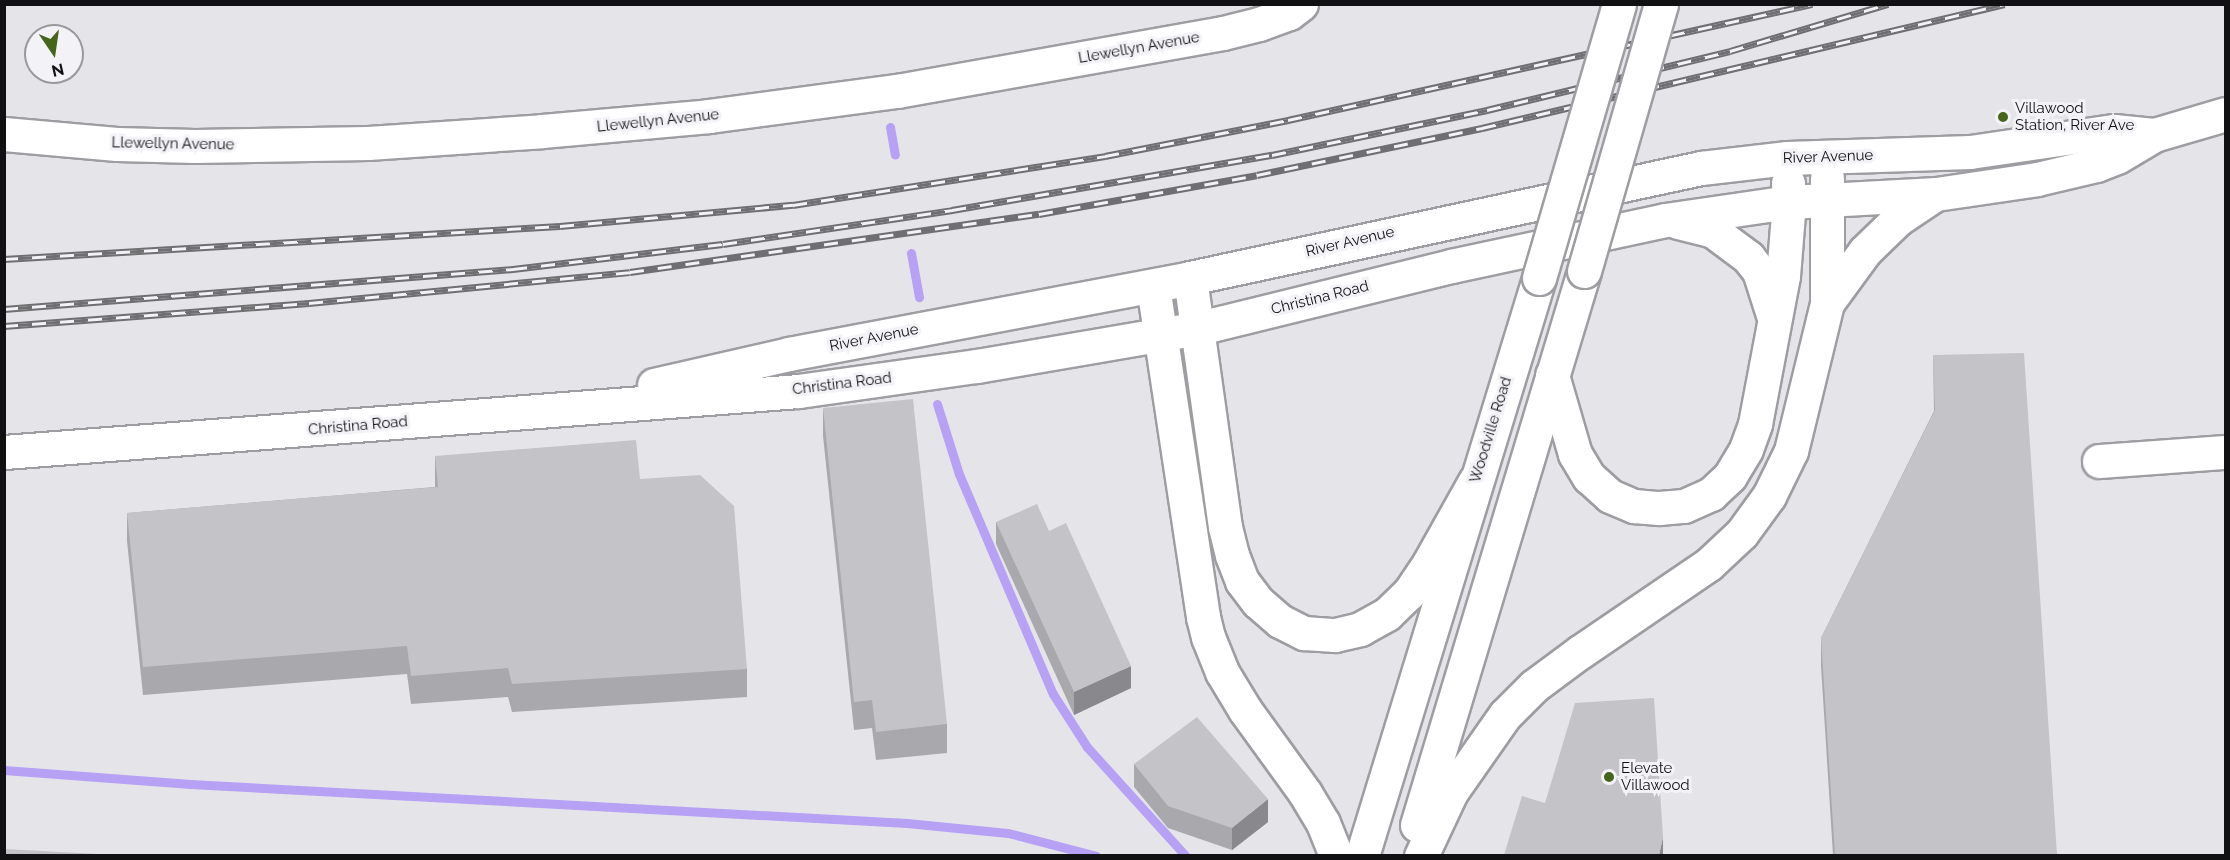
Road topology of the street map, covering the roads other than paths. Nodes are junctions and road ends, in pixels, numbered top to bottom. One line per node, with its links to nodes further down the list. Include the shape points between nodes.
1 (1301, 4): 5 (main road, Llewellyn Avenue, via 1289,13 1223,33 897,92 709,116 368,143 195,146)
2 (1619, 4): 24 (main road, Woodville Road, bridge)
3 (1661, 4): 19 (main road, bridge)
4 (2226, 114): 6 (main road, River Avenue)
5 (4, 134)
6 (2154, 135): 7 (main road, River Avenue, via 2114,131 1970,152); 9 (main road, River Avenue, via 2096,165 2037,179)
7 (1827, 155): 8 (main road, River Avenue); 10 (main road)
8 (1787, 158): 11 (main road); 13 (main road, River Avenue, via 1657,176)
9 (1936, 194): 10 (main road, River Avenue); 15 (main road, via 1898,219 1865,251)
10 (1827, 201): 11 (main road, River Avenue); 15 (main road)
11 (1789, 202): 12 (main road, River Avenue); 16 (main road, via 1783,276)
12 (1665, 220): 16 (main road, via 1713,231 1734,244 1758,271); 17 (main road, Christina Road, via 1451,266)
13 (1190, 278): 14 (main road, River Avenue); 17 (main road)
14 (1153, 286): 18 (main road); 20 (main road, River Avenue, via 789,354)
15 (1827, 303): 28 (main road, via 1791,451 1756,514 1709,564 1580,652 1534,686 1504,715 1451,792)
16 (1774, 320): 19 (main road, via 1755,424 1746,449 1730,476 1711,494 1684,506 1634,506 1610,496 1589,477 1575,454)
17 (1198, 328): 18 (main road, Christina Road); 24 (main road, via 1232,555 1242,581 1280,621 1304,633 1335,635 1360,629 1387,614 1429,563)
18 (1161, 335): 20 (main road, Christina Road, via 798,391); 25 (main road, via 1208,637 1222,672 1305,793)
19 (1552, 375): 27 (main road)
20 (553, 409): 21 (main road, Christina Road)
21 (4, 452)
22 (2226, 452): 23 (main road)
23 (2099, 460)
24 (1476, 481): 26 (main road, Woodville Road)
25 (1336, 855)
26 (1362, 855)
27 (1408, 855)
28 (1421, 855)

